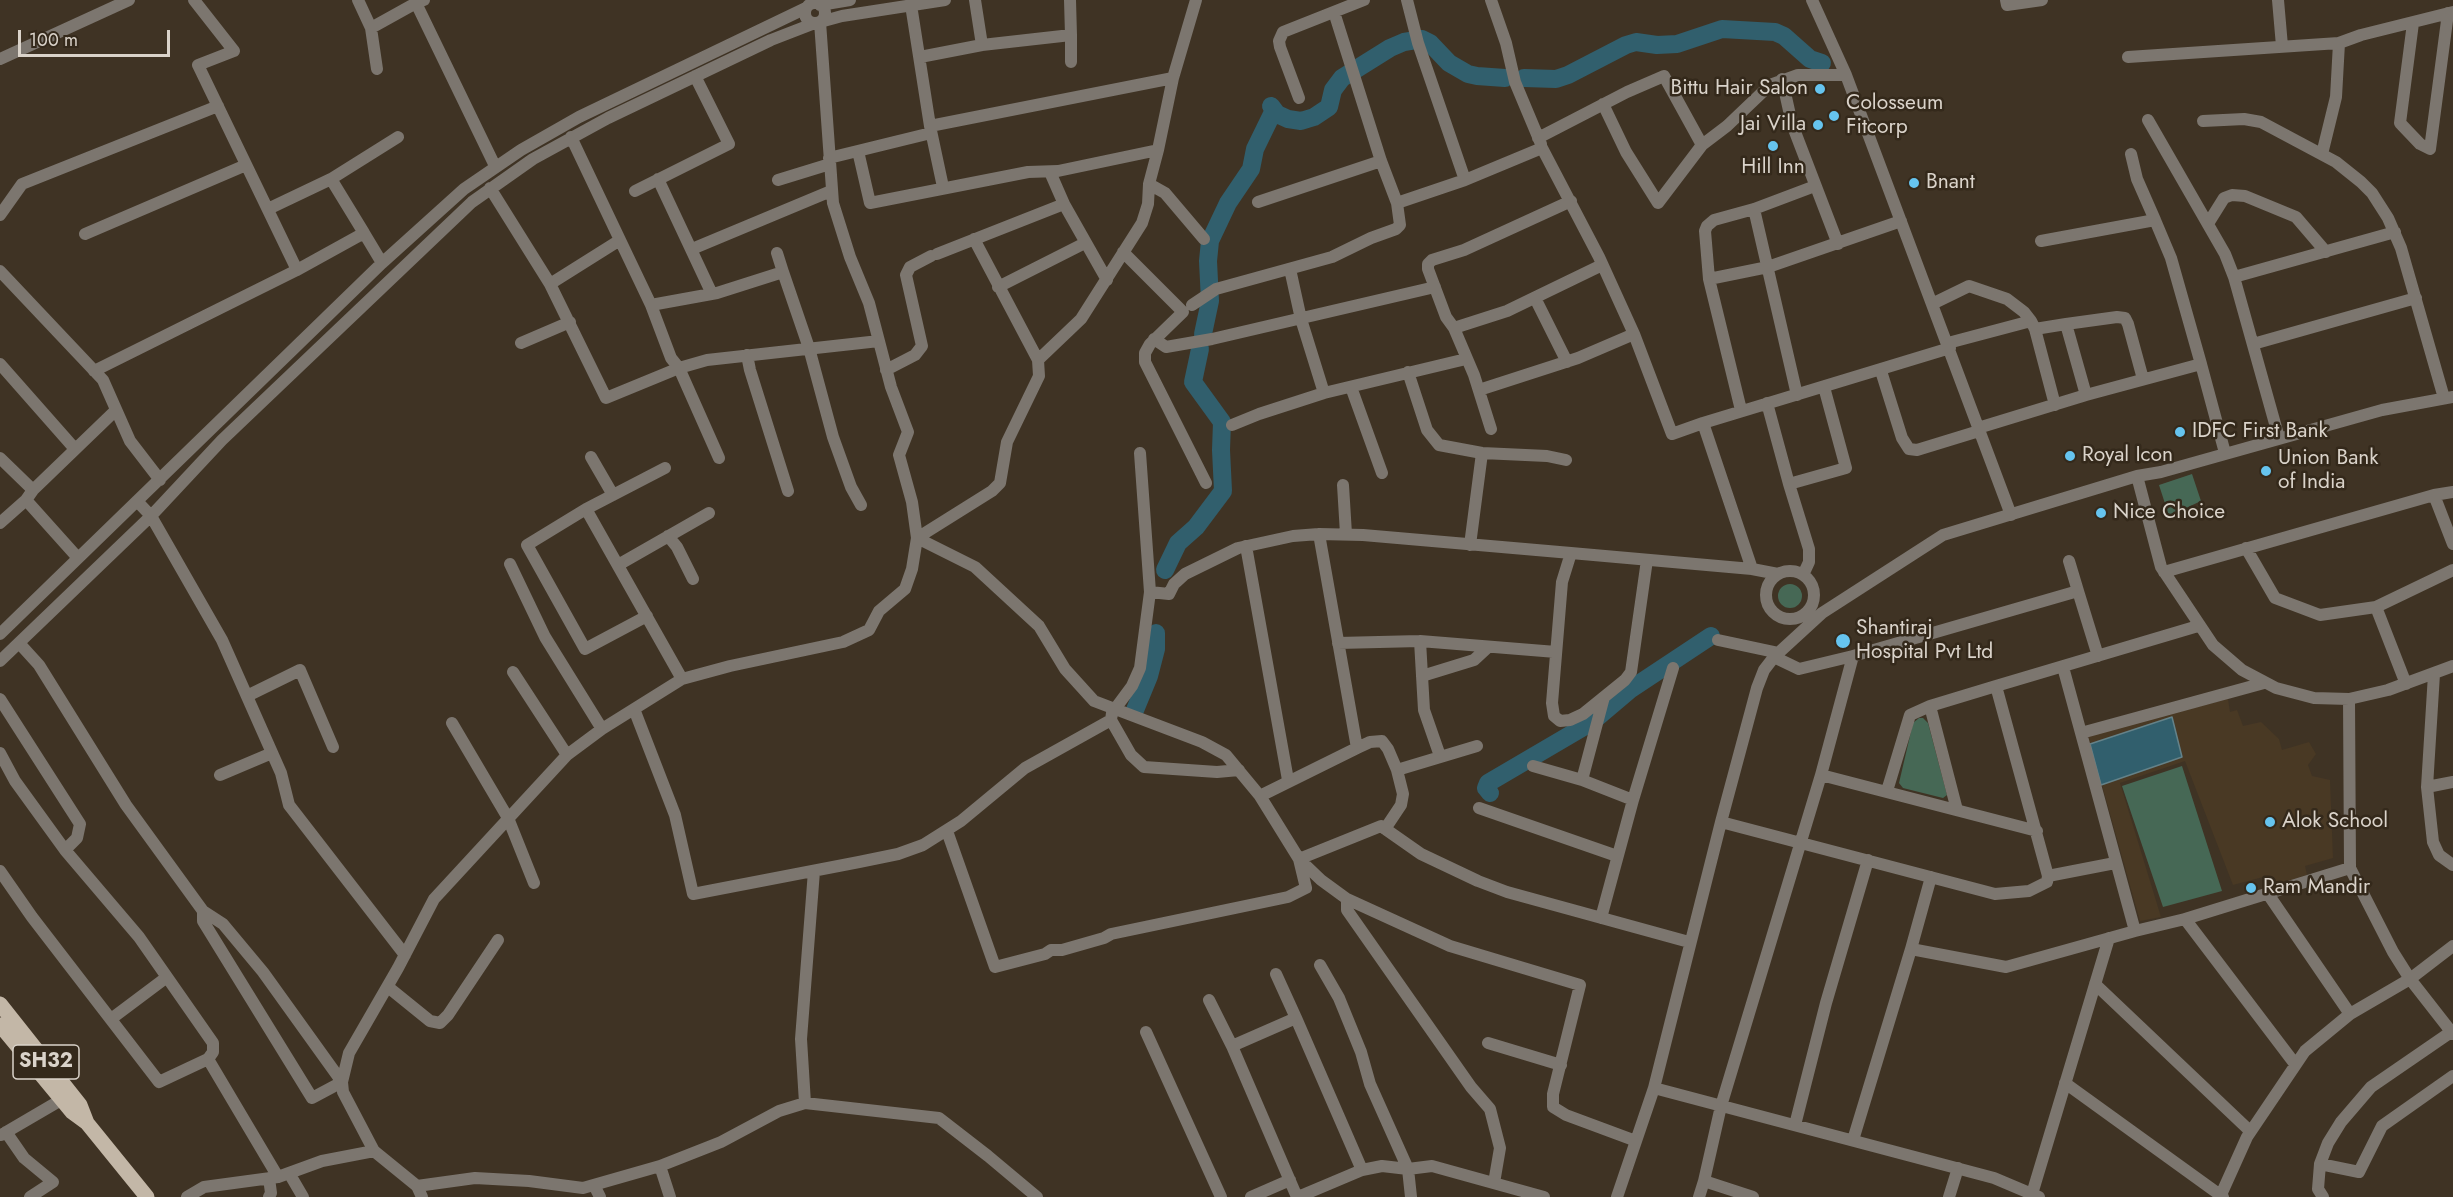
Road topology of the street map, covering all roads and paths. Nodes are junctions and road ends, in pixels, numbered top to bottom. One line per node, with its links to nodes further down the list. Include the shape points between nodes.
1 (129, 0): 30 (street)
2 (194, 0): 39 (street, via 234,51 198,65)
3 (358, 0): 23 (street)
4 (850, 0): 17 (street)
5 (945, 0): 18 (street)
6 (975, 0): 26 (street)
7 (1070, 0): 24 (street)
8 (1196, 0): 35 (street)
9 (1364, 0): 19 (street)
10 (1407, 0): 59 (street)
11 (1491, 0): 45 (street, via 1515,82)
12 (1812, 0): 33 (street)
13 (2006, 0): 14 (street, via 2007,5)
14 (2042, 0)
15 (2278, 0): 27 (street)
16 (419, 1): 23 (street); 54 (street)
17 (812, 4): 21 (street, via 805,17); 21 (street, via 825,12); 54 (street, via 579,117)
18 (911, 5): 21 (street); 28 (street)
19 (1334, 12): 37 (street, via 1281,36 1280,47); 52 (street)
20 (2451, 12): 22 (street); 22 (street, via 2430,149 2400,123)
21 (817, 23): 34 (street); 51 (street)
22 (2413, 23): 25 (street)
23 (371, 28): 32 (street)
24 (1071, 35): 26 (street); 31 (street)
25 (2339, 44): 27 (street); 50 (street, via 2336,97)
26 (982, 45): 28 (street)
27 (2282, 46): 29 (street)
28 (920, 57): 42 (street)
29 (2128, 57)
30 (0, 59)
31 (1071, 62)
32 (377, 69)
33 (1846, 75): 36 (street, via 1802,74); 74 (street)
34 (695, 76): 44 (street); 56 (street, via 729,144)
35 (1173, 78): 42 (street); 47 (street)
36 (1782, 79): 46 (street); 61 (street)
37 (1299, 98)
38 (1603, 104): 45 (street); 46 (street, via 1664,76); 46 (street, via 1626,153 1658,203)
39 (218, 106): 53 (street); 72 (street, via 22,184)
40 (2148, 120): 75 (street)
41 (2203, 121): 50 (street, via 2251,120)
42 (930, 129): 48 (street); 62 (street)
43 (398, 137): 57 (street)
44 (571, 137): 63 (street); 81 (street)
45 (1540, 143): 59 (street); 66 (street)
46 (1702, 145)
47 (1158, 150): 55 (street); 60 (street)
48 (858, 151): 51 (street); 62 (street, via 870,203)
49 (2131, 154): 73 (street)
50 (2322, 154): 76 (street, via 2361,182 2381,205)
51 (830, 161): 58 (street); 65 (street)
52 (1381, 161): 67 (street); 68 (street)
53 (246, 165): 71 (street); 78 (street)
54 (495, 166): 89 (street, via 447,202)
55 (1050, 172): 62 (street, via 1028,172); 69 (street)
56 (658, 179): 64 (street); 85 (street)
57 (331, 180): 71 (street); 77 (street)
58 (778, 180)
59 (1465, 180): 68 (street)
60 (1149, 184): 80 (street, via 1165,193); 86 (street, via 1146,213)
61 (1815, 186): 70 (street); 84 (street)
62 (943, 187)
63 (490, 188): 99 (street); 173 (street, via 222,440)
64 (635, 191)
65 (831, 191): 85 (street); 115 (street)
66 (1571, 201): 90 (street); 101 (street, via 1430,262 1428,269)
67 (1258, 202)
68 (1397, 202): 92 (street, via 1401,220 1398,227 1332,257)
69 (1064, 204): 79 (street); 83 (street)
70 (1754, 208): 91 (street); 97 (street, via 1707,226)
71 (268, 209): 93 (street)
72 (0, 215)
73 (2155, 220): 82 (street); 125 (street, via 2171,258)
74 (1901, 221): 84 (street); 106 (street)
75 (2209, 222): 87 (street, via 2224,198 2245,196 2296,218); 96 (street)
76 (2395, 232): 87 (street); 104 (street)
77 (364, 233): 89 (street); 93 (street)
78 (85, 234)
79 (974, 239): 100 (street); 127 (street, via 910,267 906,275 922,346 915,355)
80 (1204, 239)
81 (620, 240): 99 (street); 107 (street)
82 (2041, 241)
83 (1085, 243): 98 (street); 100 (street)
84 (1838, 244): 91 (street)
85 (692, 249): 102 (street)
86 (1123, 252): 98 (street); 114 (street, via 1183,312)
87 (2326, 252): 96 (street)
88 (777, 253): 95 (street)
89 (382, 263): 159 (street)
90 (1602, 265): 103 (street); 113 (street)
91 (1768, 267): 97 (street); 137 (street)
92 (1290, 269): 105 (street, via 1211,291); 108 (street)
93 (297, 270): 129 (street)
94 (0, 272): 129 (street)
95 (783, 272): 102 (street); 119 (street)
96 (2234, 278): 117 (street)
97 (1709, 279): 142 (street)
98 (1107, 280): 122 (street, via 1081,319)
99 (550, 284): 109 (street)
100 (998, 287): 122 (street)
101 (1435, 288): 108 (street); 112 (street)
102 (712, 294): 107 (street)
103 (1535, 298): 112 (street); 123 (street)
104 (2416, 298): 117 (street); 136 (street)
105 (1192, 304)
106 (1932, 304): 111 (street, via 1969,286 2007,299); 118 (street)
107 (651, 305): 126 (street, via 671,358)
108 (1301, 319): 114 (street, via 1169,347); 135 (street)
109 (570, 322): 116 (street); 126 (street, via 606,398)
110 (2067, 324): 111 (street); 131 (street, via 2125,318); 138 (street)
111 (2033, 325): 118 (street); 140 (street)
112 (1454, 328): 121 (street)
113 (1635, 334): 123 (street); 143 (street, via 1672,434)
114 (1154, 339): 160 (street, via 1145,353 1147,368)
115 (879, 341): 119 (street); 127 (street)
116 (521, 343)
117 (2253, 344): 147 (street)
118 (1949, 346): 128 (street); 146 (street)
119 (809, 348): 120 (street); 169 (street, via 833,436)
120 (747, 355): 126 (street); 163 (street)
121 (1466, 359): 130 (street); 134 (street)
122 (1038, 360): 178 (street, via 1037,381 1006,442 1000,483)
123 (1567, 362): 134 (street)
124 (0, 364): 148 (street)
125 (2201, 364): 131 (street); 149 (street)
126 (679, 368): 153 (street)
127 (886, 369): 178 (street, via 908,432 899,455)
128 (1881, 370): 133 (street); 146 (street, via 1909,449 1917,450)
129 (94, 371): 141 (street, via 103,380)
130 (1408, 372): 132 (street); 151 (street, via 1434,441 1449,448)
131 (2143, 379): 138 (street)
132 (1351, 387): 135 (street); 157 (street)
133 (1824, 387): 137 (street); 161 (street, via 1846,468)
134 (1479, 390): 145 (street)
135 (1324, 393): 144 (street)
136 (2448, 394): 147 (street, via 2350,411)
137 (1797, 395): 139 (street)
138 (2086, 395): 140 (street)
139 (1767, 403): 142 (street); 161 (street)
140 (2055, 405): 146 (street)
141 (116, 410): 148 (street); 159 (street, via 130,441)
142 (1741, 410): 143 (street)
143 (1703, 423): 189 (street)
144 (1233, 425)
145 (1491, 429)
146 (1979, 430): 172 (street)
147 (2278, 435): 149 (street)
148 (75, 449): 165 (street)
149 (2224, 450): 158 (street)
150 (1140, 453): 196 (street)
151 (1482, 453): 155 (street); 180 (street)
152 (591, 457): 166 (street)
153 (719, 458)
154 (0, 459): 165 (street)
155 (1566, 460)
156 (665, 468): 166 (street)
157 (1382, 472)
158 (2137, 476): 172 (street); 191 (street)
159 (159, 480): 168 (street)
160 (1206, 483)
161 (1789, 484): 193 (street, via 1809,549)
162 (1343, 485): 176 (street)
163 (788, 491)
164 (2453, 492): 167 (street)
165 (29, 495): 174 (street); 184 (street)
166 (613, 495): 170 (street)
167 (2434, 495): 179 (street); 182 (street)
168 (137, 501): 173 (street); 184 (street)
169 (861, 505)
170 (586, 509): 188 (street); 199 (street, via 527,545 585,648)
171 (709, 513): 177 (street)
172 (2011, 515): 198 (street, via 1943,535)
173 (151, 516): 204 (street); 222 (street, via 222,640)
174 (0, 523)
175 (1319, 534): 176 (street); 181 (street); 205 (street)
176 (1346, 534): 180 (street)
177 (668, 536): 188 (street); 194 (street)
178 (917, 537): 218 (street, via 905,590 879,611 869,630 843,642); 228 (street, via 975,567 1039,626 1081,689)
179 (2453, 544)
180 (1470, 545): 183 (street)
181 (1246, 546): 196 (street, via 1185,574 1169,594); 244 (street)
182 (2246, 548): 191 (street); 197 (street, via 2275,598 2320,615)
183 (1571, 553): 185 (street); 207 (street, via 1562,582)
184 (78, 558): 201 (street)
185 (1647, 560): 189 (street); 223 (street, via 1632,667 1625,680)
186 (2069, 561): 195 (street)
187 (510, 564): 230 (street, via 545,637)
188 (618, 565): 199 (street)
189 (1752, 569): 192 (street)
190 (2453, 570): 197 (street)
191 (2164, 572): 200 (street)
192 (1778, 574): 193 (street, via 1791,571); 198 (street, via 1765,593 1769,609 1790,619)
193 (1803, 575): 198 (street, via 1814,592)
194 (693, 579)
195 (2078, 591): 209 (street); 210 (street)
196 (1150, 592): 228 (street, via 1140,668)
197 (2376, 607): 220 (street)
198 (1816, 610): 208 (street)
199 (647, 616): 218 (street)
200 (2198, 626): 210 (street); 219 (street, via 2222,654)
201 (0, 634)
202 (1718, 640): 208 (street)
203 (1420, 641): 205 (street); 206 (street); 217 (street)
204 (19, 643): 211 (street); 273 (street, via 39,665 126,805)
205 (1338, 643): 234 (street)
206 (1486, 648): 207 (street); 217 (street, via 1474,660)
207 (1556, 652): 223 (street, via 1552,707 1557,719 1577,717)
208 (1777, 655): 209 (street, via 1788,666 1799,669); 254 (street, via 1764,670 1757,688)
209 (1853, 656): 243 (street)
210 (2098, 656): 213 (street)
211 (0, 662)
212 (2453, 666): 216 (street)
213 (2062, 667): 221 (street); 231 (street)
214 (1673, 668): 250 (street)
215 (513, 672): 237 (street)
216 (2434, 674): 220 (street); 247 (street)
217 (1422, 676): 238 (street, via 1424,710)
218 (682, 679): 227 (street)
219 (2264, 682): 225 (street, via 2314,698); 231 (street)
220 (2406, 684): 225 (street)
221 (1996, 686): 226 (street); 257 (street)
222 (247, 696): 233 (street, via 300,670); 236 (street)
223 (1604, 697): 245 (street)
224 (0, 699): 259 (street, via 80,824 77,838)
225 (2349, 699): 265 (street)
226 (1930, 706): 248 (street, via 1908,718); 252 (street)
227 (634, 709): 230 (street); 266 (street, via 675,815 693,894)
228 (1113, 715): 240 (street, via 1221,751); 240 (street, via 1131,755 1143,767); 256 (street, via 1025,768)
229 (452, 723): 253 (street)
230 (602, 729): 237 (street)
231 (2081, 733): 263 (street)
232 (1477, 746): 238 (street)
233 (333, 747)
234 (1357, 748): 241 (street, via 1382,741); 244 (street)
235 (0, 753): 259 (street, via 15,781)
236 (272, 753): 242 (street); 282 (street, via 289,805)
237 (567, 755): 253 (street)
238 (1440, 756): 241 (street)
239 (1533, 766): 245 (street)
240 (1239, 770): 249 (street)
241 (1397, 770): 255 (street, via 1403,800)
242 (220, 775)
243 (1821, 775): 248 (street); 258 (street)
244 (1288, 780): 249 (street)
245 (1582, 780): 250 (street)
246 (2453, 782): 247 (street)
247 (2427, 787): 264 (street, via 2433,842 2439,855)
248 (1887, 791): 252 (street)
249 (1260, 796): 261 (street)
250 (1633, 800): 260 (street)
251 (1479, 808): 260 (street)
252 (1957, 810): 257 (street)
253 (508, 818): 270 (street); 282 (street, via 434,899)
254 (1721, 822): 258 (street); 279 (street)
255 (1385, 829): 261 (street, via 1381,826); 274 (street, via 1420,854 1478,881)
256 (947, 831): 261 (street, via 994,967 1111,934 1288,897 1306,888); 266 (street, via 898,854)
257 (2037, 831): 268 (street)
258 (1802, 843): 262 (street); 308 (street)
259 (65, 850): 285 (street, via 139,937)
260 (1617, 856): 274 (street)
261 (1299, 859): 272 (street)
262 (1868, 861): 269 (street); 310 (street)
263 (2115, 863): 268 (street); 276 (street)
264 (2453, 865)
265 (2350, 868): 271 (street); 286 (street)
266 (814, 871): 307 (street, via 801,1039)
267 (0, 872): 293 (street)
268 (2048, 876): 269 (street, via 2047,882 2029,891 1995,894)
269 (1931, 877): 281 (street)
270 (534, 883)
271 (2268, 894): 275 (street); 291 (street)
272 (1347, 898): 301 (street, via 1450,946 1580,985); 324 (street, via 1347,910 1490,1109 1500,1148)
273 (203, 911): 303 (street, via 224,924); 303 (street, via 203,921 312,1098)
274 (1601, 918): 279 (street)
275 (2185, 919): 276 (street); 300 (street)
276 (2135, 931): 277 (street)
277 (2109, 938): 281 (street, via 2006,967); 287 (street)
278 (498, 940): 288 (street, via 440,1023 430,1022)
279 (1689, 942): 305 (street)
280 (2453, 946): 286 (street)
281 (1911, 949): 313 (street)
282 (405, 955): 288 (street)
283 (1320, 965): 318 (street, via 1339,998 1370,1084)
284 (1276, 974): 292 (street)
285 (167, 977): 293 (street); 299 (street, via 213,1043)
286 (2410, 979): 291 (street); 296 (street)
287 (2095, 984): 304 (street); 311 (street)
288 (388, 987): 303 (street, via 349,1053)
289 (1209, 1000): 298 (street)
290 (0, 1004): 309 (main road, SH32, via 80,1105)
291 (2349, 1014): 300 (street)
292 (1296, 1018): 298 (street); 320 (street)
293 (111, 1019): 299 (street, via 159,1082)
294 (0, 1025): 306 (main road, SH32)
295 (1146, 1032): 338 (street)
296 (2452, 1033): 316 (street, via 2371,1087 2341,1122)
297 (1488, 1043): 301 (street)
298 (1232, 1046): 322 (street)
299 (208, 1059): 321 (street)
300 (2295, 1064): 311 (street)
301 (1561, 1065): 314 (street, via 1553,1107)
302 (2453, 1076): 316 (street, via 2382,1126 2359,1172)
303 (342, 1082): 315 (street, via 343,1092)
304 (2065, 1083): 327 (street); 328 (street)
305 (1654, 1088): 308 (street); 314 (street)
306 (61, 1100): 309 (main road, SH32); 312 (street)
307 (806, 1103): 317 (street); 337 (street, via 939,1118)
308 (1721, 1106): 310 (street); 323 (street)
309 (87, 1123): 330 (main road, SH32)
310 (1795, 1125): 313 (street)
311 (2250, 1131): 328 (street)
312 (3, 1134): 329 (street, via 53,1182)
313 (1853, 1140): 319 (street)
314 (1636, 1141): 343 (street)
315 (374, 1151): 321 (street, via 322,1161); 326 (street)
316 (2320, 1164): 347 (street, via 2318,1189)
317 (660, 1166): 325 (street); 336 (street)
318 (1408, 1168): 320 (street, via 1382,1166); 324 (street, via 1432,1166); 341 (street)
319 (1958, 1168): 327 (street); 346 (street)
320 (1362, 1170): 340 (street)
321 (279, 1176): 331 (street, via 204,1187); 332 (street); 333 (street)
322 (1290, 1180): 339 (street); 340 (street)
323 (1704, 1181): 344 (street); 345 (street)
324 (1494, 1183): 342 (street)
325 (589, 1186): 326 (street, via 475,1178); 334 (street); 335 (street)
326 (419, 1191)
327 (2036, 1196)
328 (2222, 1196)
329 (30, 1197)
330 (147, 1197)
331 (187, 1197)
332 (269, 1197)
333 (303, 1197)
334 (573, 1197)
335 (600, 1197)
336 (670, 1197)
337 (1037, 1197)
338 (1221, 1197)
339 (1251, 1197)
340 (1298, 1197)
341 (1411, 1197)
342 (1544, 1197)
343 (1617, 1197)
344 (1699, 1197)
345 (1753, 1197)
346 (1949, 1197)
347 (2323, 1197)

